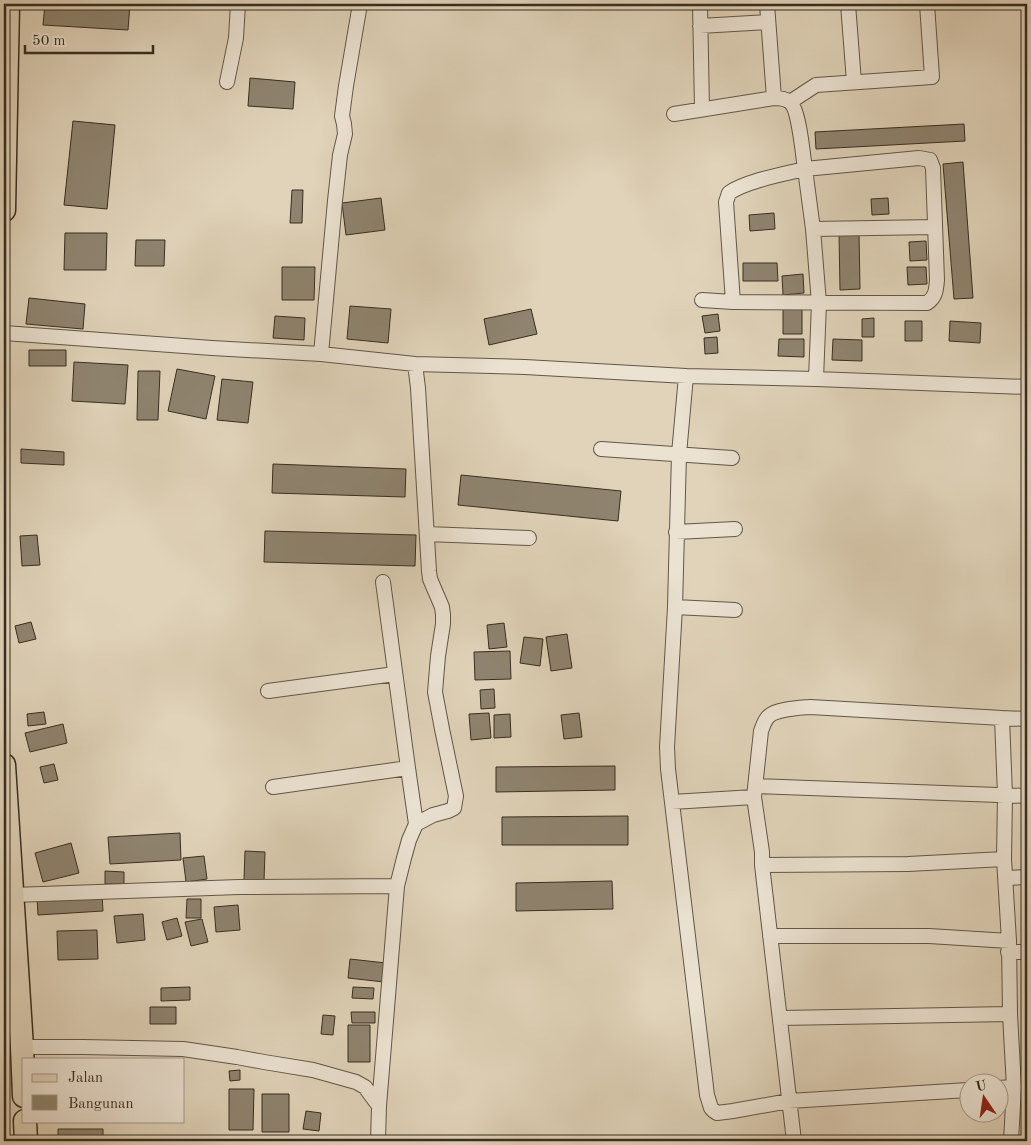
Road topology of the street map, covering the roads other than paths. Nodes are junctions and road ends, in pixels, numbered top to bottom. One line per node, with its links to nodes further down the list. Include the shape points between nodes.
1 (8, 4): 10 (main road)
2 (238, 4): 11 (street, via 236,38)
3 (360, 4): 25 (street, via 344,96 342,116 345,134 334,201)
4 (700, 4): 9 (street)
5 (767, 4): 8 (street)
6 (848, 4): 12 (street)
7 (927, 4): 12 (street, via 932,77)
8 (768, 22): 9 (street); 13 (street)
9 (700, 26): 15 (street)
10 (6, 36): 18 (main road)
11 (227, 82)
12 (854, 82): 14 (street, via 816,85)
13 (774, 98): 14 (street); 15 (street)
14 (790, 102): 17 (street, via 796,113)
15 (702, 109): 16 (street)
16 (674, 114)
17 (805, 169): 19 (street, via 919,158 930,160 934,172); 20 (street); 22 (street, via 750,183 728,193)
18 (4, 210)
19 (935, 227): 20 (street); 23 (street, via 937,285 932,300 927,303)
20 (813, 229): 23 (street)
21 (702, 300): 22 (street)
22 (733, 302): 23 (street)
23 (819, 303): 28 (street)
24 (4, 333): 25 (street)
25 (321, 354): 26 (street)
26 (415, 364): 27 (street); 35 (street)
27 (686, 376): 28 (street); 31 (street)
28 (816, 379): 29 (street)
29 (1027, 387)
30 (601, 448): 31 (street)
31 (679, 454): 32 (street); 34 (street)
32 (732, 458)
33 (735, 529): 34 (street)
34 (676, 532): 38 (street)
35 (426, 534): 36 (street); 51 (street, via 430,579 443,615 435,692 456,796 454,808 433,814)
36 (529, 538)
37 (383, 582): 40 (street)
38 (675, 607): 39 (street); 50 (street, via 667,747)
39 (734, 610)
40 (395, 674): 41 (street); 45 (street)
41 (268, 691)
42 (1002, 718): 43 (street); 47 (street, via 810,707 780,711 769,716 762,731); 48 (street)
43 (1027, 719)
44 (4, 766): 57 (main road)
45 (408, 768): 46 (street); 51 (street)
46 (273, 787)
47 (755, 792): 48 (street); 50 (street); 53 (street)
48 (1005, 795): 49 (street); 52 (street)
49 (1027, 796)
50 (672, 802): 68 (street, via 711,1108 717,1113 733,1112)
51 (416, 824): 56 (street)
52 (1004, 860): 53 (street); 55 (street)
53 (762, 865): 58 (street)
54 (1027, 877): 55 (street)
55 (1005, 878): 59 (street)
56 (397, 886): 57 (street, via 239,887); 69 (street)
57 (12, 895): 63 (main road)
58 (770, 936): 59 (street, via 929,936); 62 (street)
59 (1008, 947): 60 (street); 61 (street)
60 (1027, 952)
61 (1010, 1014): 62 (street); 66 (street)
62 (780, 1018): 68 (street)
63 (22, 1047): 64 (main road); 69 (street, via 183,1049 236,1056 351,1080 365,1087)
64 (22, 1058)
65 (1008, 1087): 66 (street)
66 (1014, 1087): 74 (street)
67 (958, 1091): 68 (street)
68 (790, 1100): 73 (street)
69 (379, 1106): 72 (street)
70 (25, 1122): 71 (main road)
71 (26, 1141)
72 (378, 1141)
73 (794, 1141)
74 (1011, 1141)

